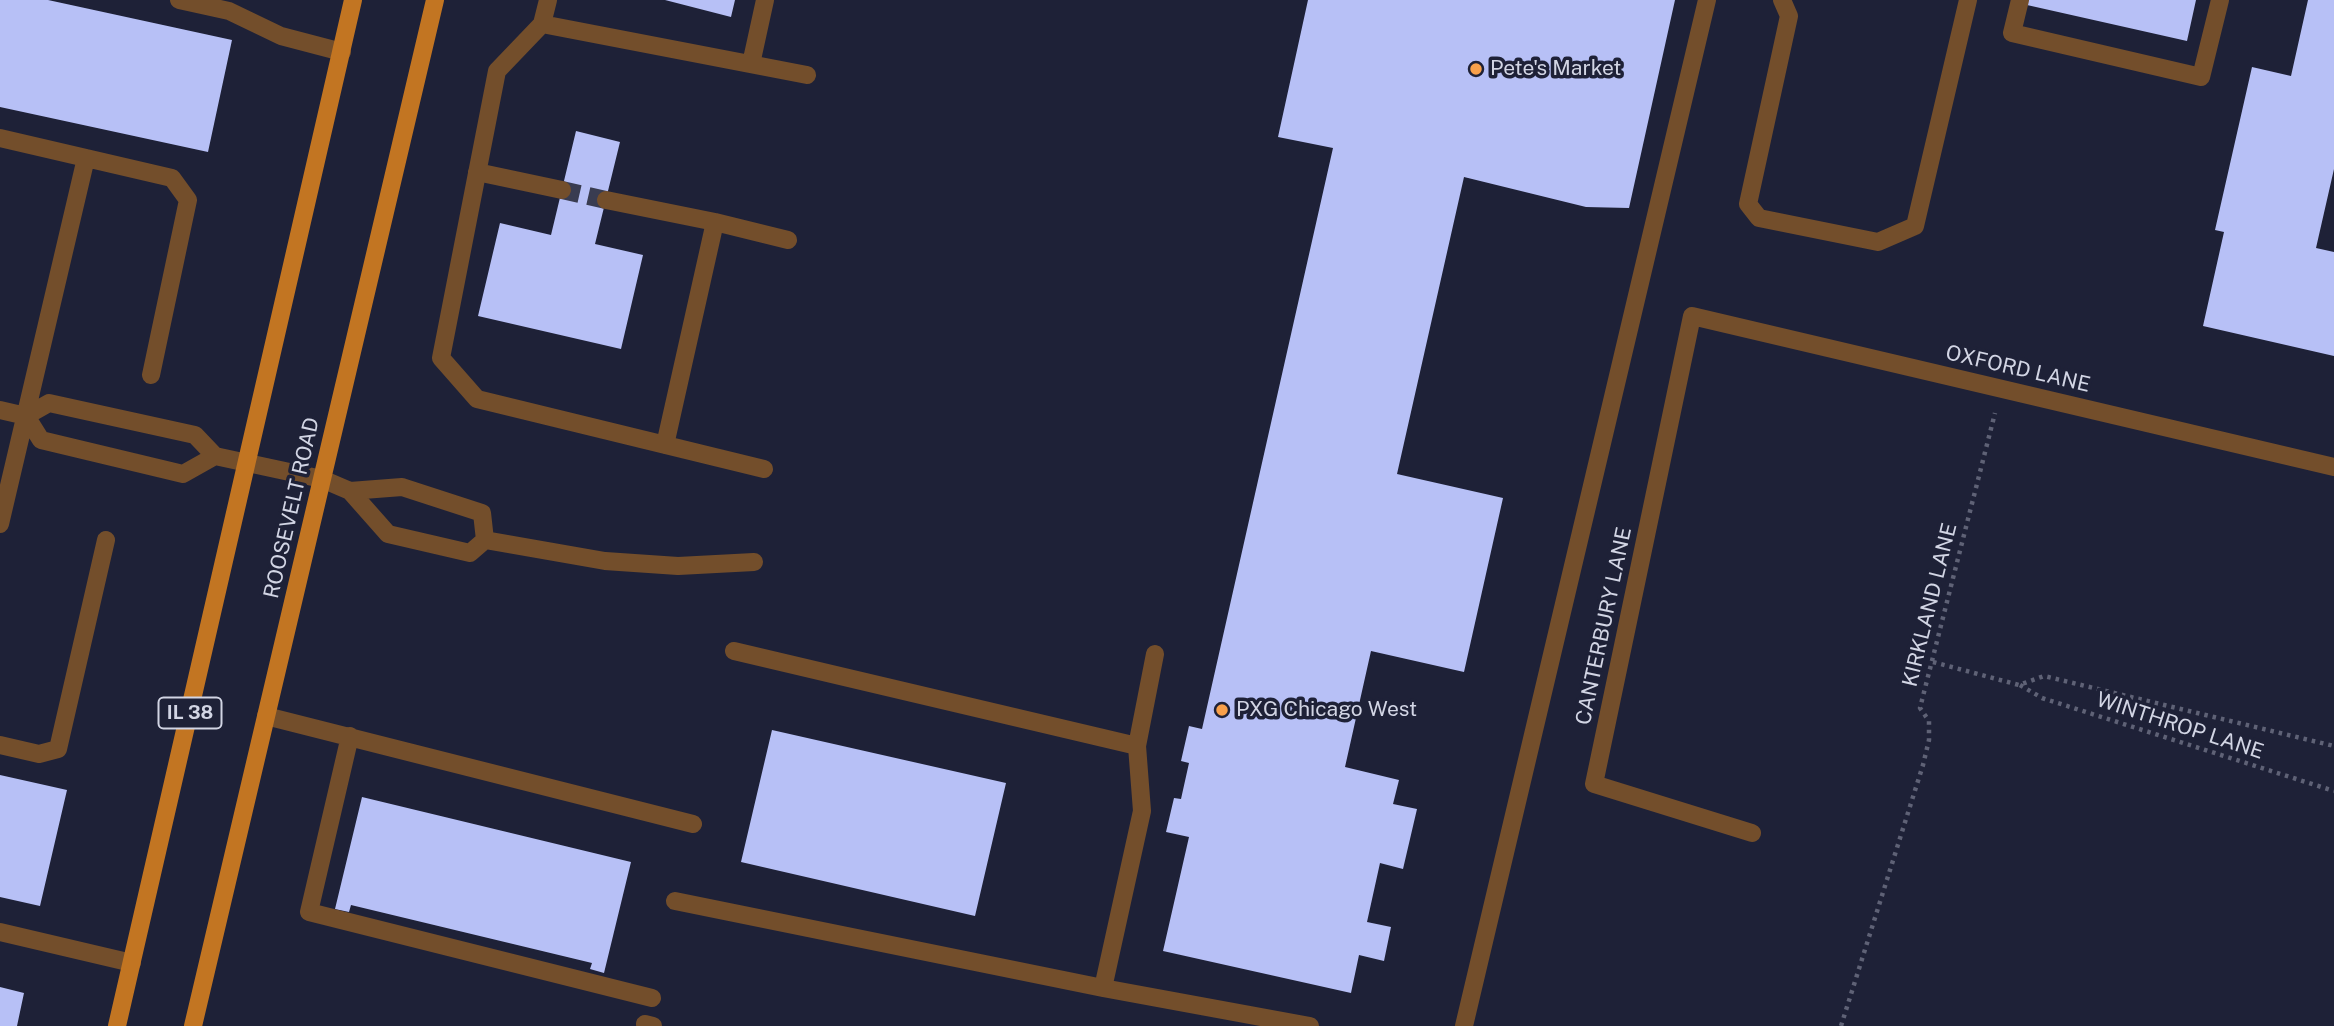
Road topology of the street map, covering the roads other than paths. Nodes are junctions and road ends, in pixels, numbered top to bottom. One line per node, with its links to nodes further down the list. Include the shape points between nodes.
1 (179, 0): 12 (street, via 229,11 289,39)
2 (354, 0): 12 (main road, IL 38)
3 (435, 0): 31 (main road, ROOSEVELT ROAD)
4 (548, 0): 11 (street)
5 (765, 0): 13 (street)
6 (1707, 0): 53 (street)
7 (1782, 0): 8 (street, via 1789,16 1748,204 1759,218 1878,242 1915,226)
8 (1968, 0)
9 (2020, 0): 10 (street, via 2012,33 2201,77)
10 (2220, 0)
11 (542, 24): 13 (street); 17 (street, via 497,71)
12 (342, 52): 28 (main road, IL 38)
13 (751, 64): 14 (street)
14 (807, 75)
15 (0, 138): 16 (street)
16 (86, 158): 23 (street, via 172,178 188,200); 25 (street)
17 (477, 172): 18 (street); 26 (street, via 441,358 477,399)
18 (562, 190)
19 (606, 200): 20 (street)
20 (715, 222): 21 (street); 26 (street)
21 (788, 240)
22 (1692, 316): 29 (street, OXFORD LANE); 44 (street, CANTERBURY LANE, via 1594,784)
23 (151, 375)
24 (0, 410): 25 (street)
25 (26, 416): 27 (street, via 49,403 195,435); 27 (street, via 41,440 183,474); 33 (street)
26 (665, 445): 30 (street)
27 (215, 456): 28 (street)
28 (248, 462): 31 (street); 47 (main road, IL 38)
29 (2334, 467)
30 (764, 469)
31 (322, 479): 32 (street); 39 (main road, ROOSEVELT ROAD)
32 (350, 491): 35 (street, via 388,534 470,552); 35 (street, via 402,487 482,513)
33 (0, 524)
34 (106, 540): 41 (street, via 58,748 39,754)
35 (485, 540): 36 (street, via 605,561 678,566)
36 (754, 562)
37 (734, 650): 42 (street)
38 (1155, 654): 42 (street)
39 (266, 716): 40 (street); 51 (main road, ROOSEVELT ROAD)
40 (350, 736): 43 (street); 49 (street, via 309,912)
41 (0, 745)
42 (1137, 746): 48 (street, via 1142,811)
43 (693, 824)
44 (1752, 834)
45 (675, 901): 48 (street)
46 (0, 932): 47 (street)
47 (132, 963): 50 (main road, IL 38)
48 (1103, 988): 52 (street)
49 (652, 998)
50 (117, 1026)
51 (193, 1026)
52 (1310, 1026)
53 (1464, 1026)

